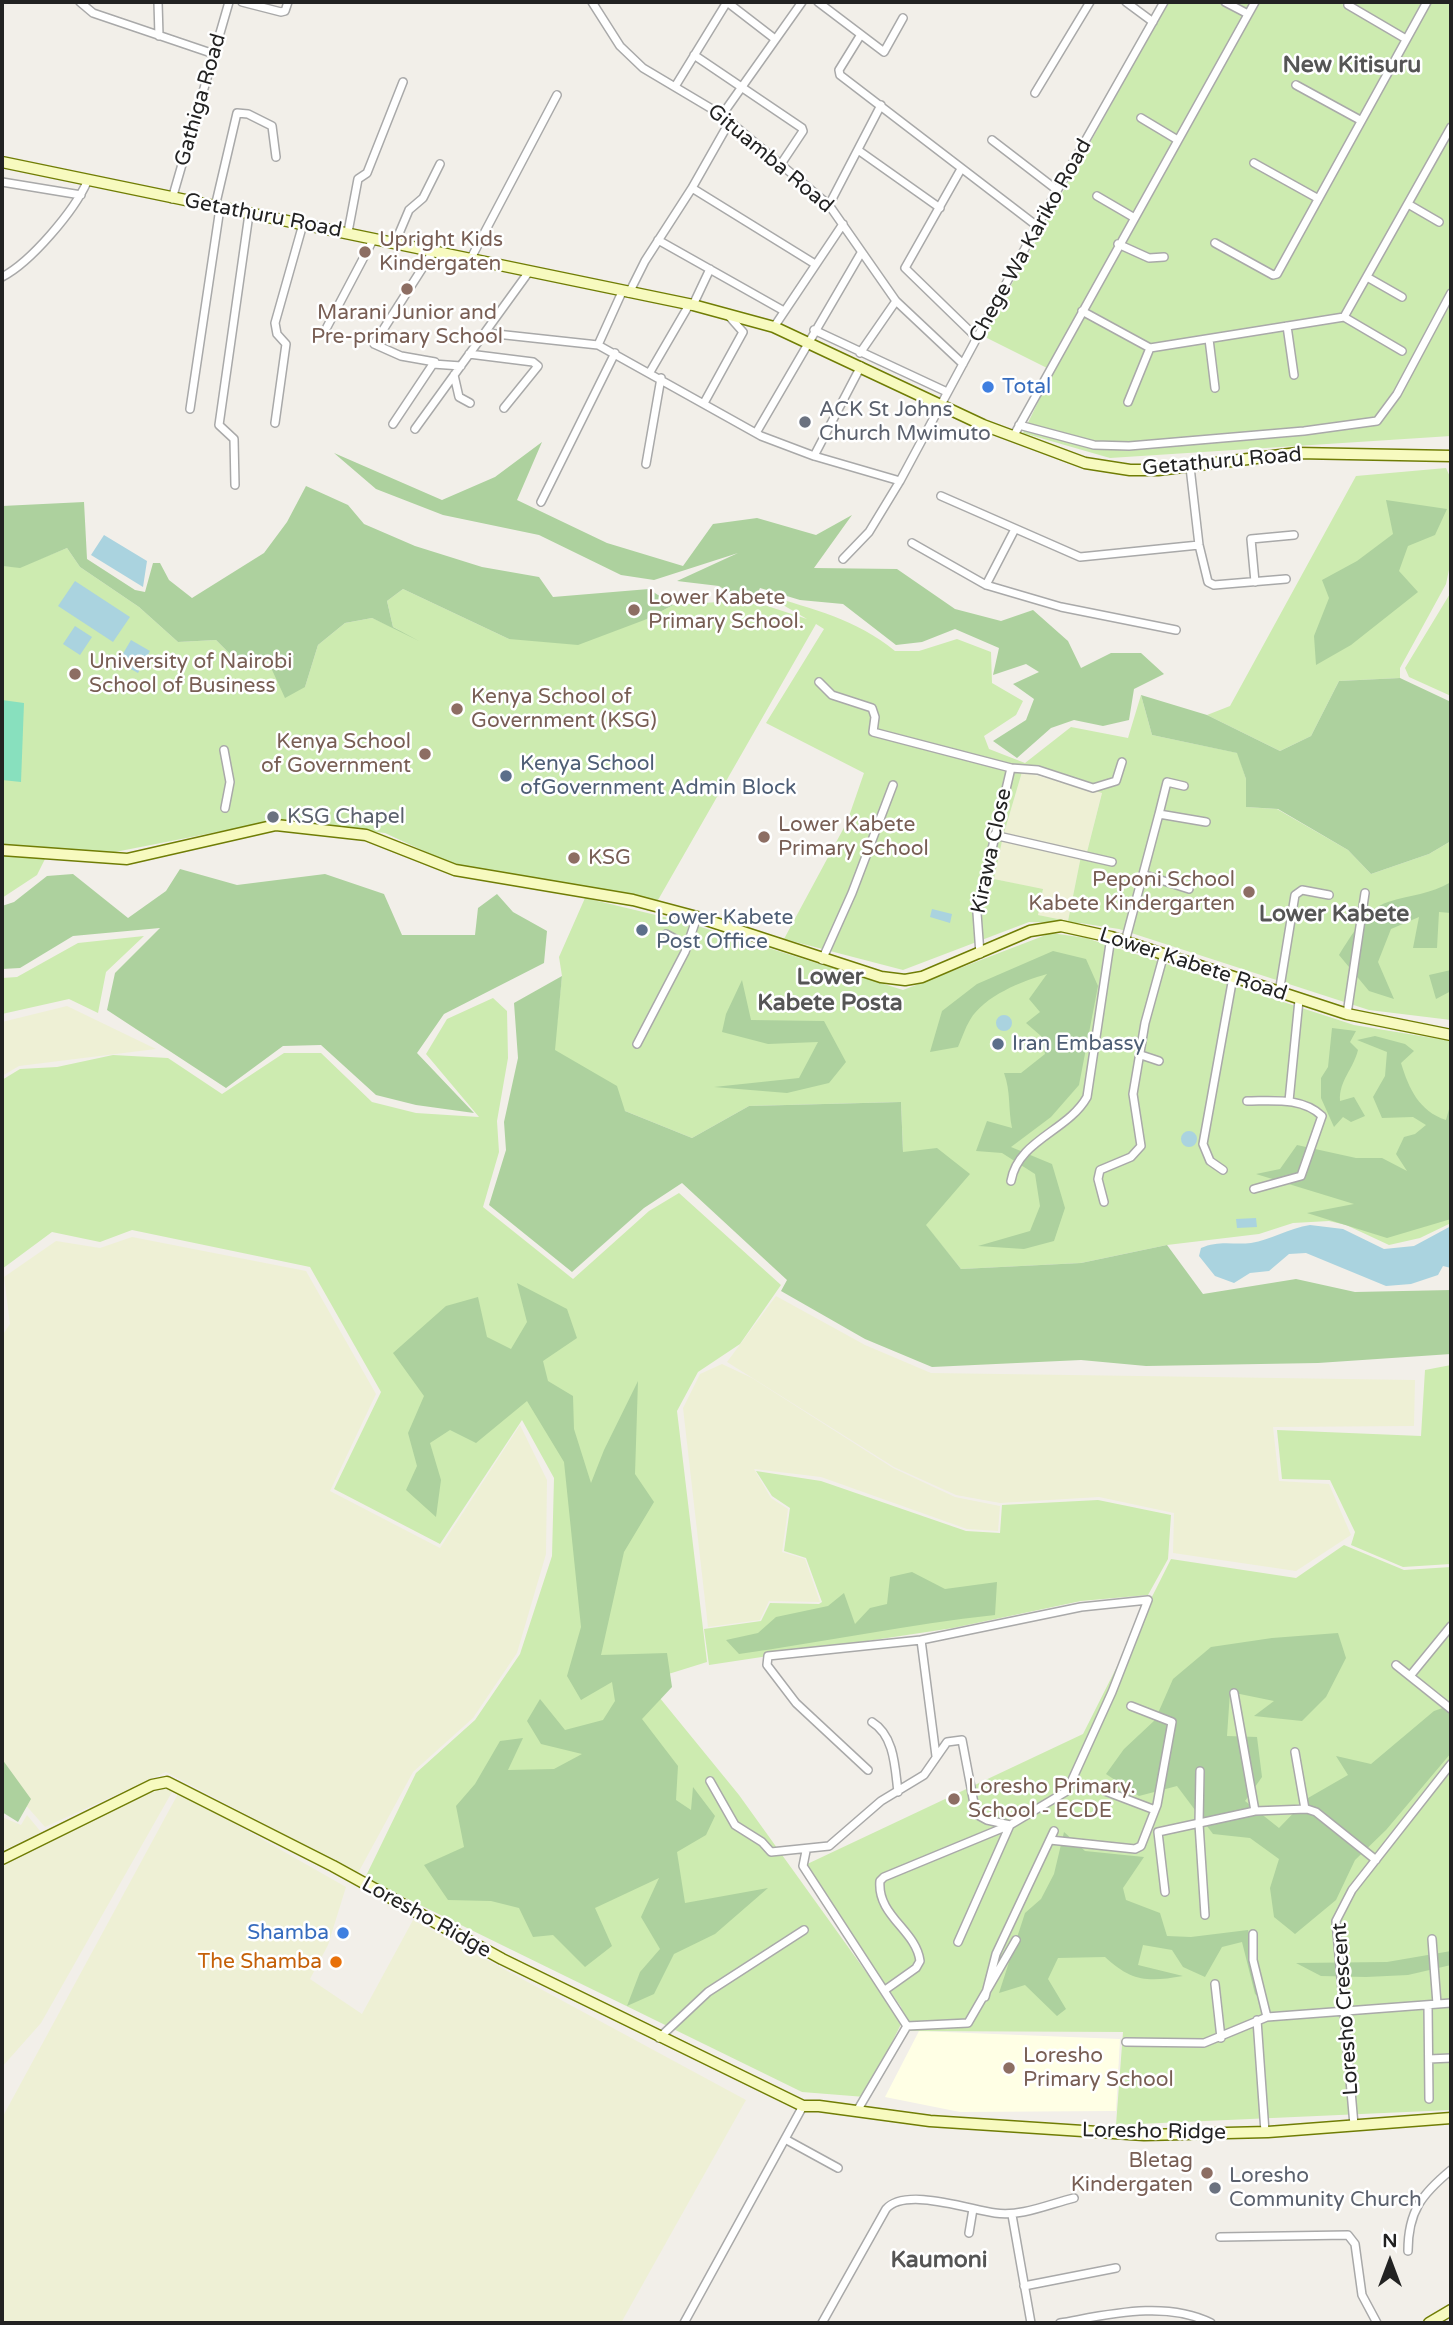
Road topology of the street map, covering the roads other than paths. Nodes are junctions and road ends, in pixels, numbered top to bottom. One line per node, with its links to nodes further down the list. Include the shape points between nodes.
1 (80, 2): 18 (street)
2 (94, 2): 18 (street)
3 (159, 2): 22 (street)
4 (229, 2): 26 (street, Gathiga Road)
5 (242, 2): 6 (street, via 281,12)
6 (288, 2)
7 (592, 2): 29 (street, Gituamba Road, via 620,46 643,68)
8 (727, 2): 24 (street); 27 (street)
9 (802, 2): 24 (street)
10 (818, 2): 23 (street)
11 (1090, 2): 32 (street)
12 (1126, 2): 21 (street)
13 (1164, 2): 21 (street, Chege Wa Kariko Road)
14 (1225, 2): 19 (street)
15 (1255, 2): 19 (street)
16 (1427, 2): 25 (street)
17 (1348, 5): 25 (street)
18 (93, 13): 22 (street)
19 (1248, 14): 40 (street)
20 (903, 18): 23 (street, via 884,52)
21 (1153, 22): 52 (street, Chege Wa Kariko Road)
22 (159, 36): 26 (street)
23 (860, 36): 34 (street, via 838,72)
24 (775, 39): 31 (street)
25 (1406, 39): 37 (street)
26 (214, 54): 56 (street, Gathiga Road)
27 (694, 55): 29 (street); 31 (street)
28 (403, 82): 67 (street, via 367,173 358,179)
29 (676, 85): 35 (street, Gituamba Road)
30 (1296, 85): 37 (street)
31 (741, 88): 35 (street); 47 (street, via 802,128)
32 (1035, 93)
33 (558, 95): 76 (street)
34 (881, 105): 42 (street); 48 (street)
35 (722, 115): 38 (street, Gituamba Road)
36 (1141, 118): 40 (street)
37 (1360, 120): 55 (street)
38 (730, 121): 47 (street, Gituamba Road); 51 (street)
39 (1451, 127): 57 (street)
40 (1177, 139): 62 (street)
41 (992, 140): 52 (street)
42 (858, 150): 58 (street); 60 (street)
43 (276, 157): 59 (street, via 272,126 237,113)
44 (2, 162): 50 (main road, Getathuru Road)
45 (1254, 163): 55 (street)
46 (440, 164): 70 (street, via 422,198 409,210)
47 (781, 164): 58 (street, Gituamba Road)
48 (961, 169): 60 (street); 66 (street)
49 (2, 182): 53 (street)
50 (87, 182): 53 (street); 56 (main road, Getathuru Road)
51 (692, 188): 69 (street); 77 (street)
52 (1057, 190): 66 (street, Chege Wa Kariko Road)
53 (81, 195): 80 (street, via 53,230)
54 (1097, 196): 62 (street)
55 (1317, 198): 71 (street, via 1277,274)
56 (172, 199): 59 (main road, Getathuru Road)
57 (1408, 204): 63 (street); 81 (street)
58 (829, 205): 65 (street, Gituamba Road)
59 (217, 208): 61 (main road, Getathuru Road); 120 (street)
60 (940, 208): 96 (street, via 905,270)
61 (248, 214): 64 (main road, Getathuru Road); 132 (street, via 219,425 234,436)
62 (1133, 216): 72 (street)
63 (1439, 222)
64 (303, 224): 67 (main road, Getathuru Road); 121 (street, via 275,323 286,344)
65 (843, 224): 74 (street, Gituamba Road); 77 (street)
66 (1037, 226): 96 (street, Chege Wa Kariko Road)
67 (348, 232): 68 (main road, Getathuru Road)
68 (374, 238): 70 (main road, Getathuru Road); 92 (street)
69 (658, 240): 78 (street); 82 (street)
70 (395, 243): 73 (main road, Getathuru Road)
71 (1215, 243)
72 (1118, 244): 75 (street, via 1150,258); 88 (street)
73 (432, 253): 76 (main road, Getathuru Road); 105 (street, via 374,344 401,356)
74 (861, 253): 85 (street, Gituamba Road); 94 (street)
75 (1164, 257)
76 (470, 260): 79 (main road, Getathuru Road)
77 (816, 264): 87 (street)
78 (710, 269): 86 (street); 87 (street)
79 (528, 273): 82 (main road, Getathuru Road); 95 (street)
80 (2, 277)
81 (1367, 278): 84 (street); 90 (street)
82 (626, 293): 86 (main road, Getathuru Road); 99 (street)
83 (1451, 293): 123 (street, via 1397,394 1377,421 1129,446 1094,445)
84 (1402, 297)
85 (896, 301): 102 (street); 106 (street, Gituamba Road)
86 (691, 305): 89 (main road, Getathuru Road); 109 (street)
87 (784, 311): 93 (street)
88 (1082, 311): 100 (street); 123 (street)
89 (727, 315): 93 (main road, Getathuru Road); 117 (street, via 743,332)
90 (1345, 317): 91 (street); 101 (street)
91 (1287, 326): 97 (street); 111 (street)
92 (327, 327)
93 (774, 327): 98 (main road, Getathuru Road)
94 (814, 330): 98 (street); 102 (street)
95 (487, 332): 99 (street); 104 (street)
96 (977, 338): 106 (street, Chege Wa Kariko Road)
97 (1209, 339): 100 (street); 113 (street)
98 (807, 343): 108 (main road, Getathuru Road); 125 (street)
99 (598, 345): 103 (street)
100 (1150, 348): 116 (street)
101 (1402, 351)
102 (860, 353): 114 (street)
103 (615, 354): 109 (street); 134 (street)
104 (469, 355): 107 (street); 119 (street, via 537,366)
105 (435, 362): 107 (street); 122 (street)
106 (963, 364): 114 (street, Chege Wa Kariko Road)
107 (461, 366): 110 (street)
108 (861, 366): 118 (main road, Getathuru Road); 127 (street)
109 (650, 372): 112 (street)
110 (454, 374): 115 (street, via 459,397); 124 (street)
111 (1294, 375)
112 (661, 378): 117 (street); 129 (street)
113 (1215, 388)
114 (947, 392): 118 (street, Chege Wa Kariko Road)
115 (470, 402)
116 (1128, 402)
117 (704, 403): 125 (street)
118 (941, 404): 126 (main road, Getathuru Road); 131 (street, Chege Wa Kariko Road)
119 (504, 408)
120 (190, 409)
121 (275, 423)
122 (393, 424)
123 (1019, 425): 126 (street)
124 (415, 429)
125 (756, 433): 127 (street)
126 (1013, 437): 130 (main road, Getathuru Road, via 1103,466 1129,470)
127 (814, 456): 131 (street)
128 (1451, 456): 130 (main road, Getathuru Road, via 1297,453)
129 (646, 464)
130 (1190, 467): 138 (street)
131 (900, 481): 139 (street, Chege Wa Kariko Road, via 869,532)
132 (235, 485)
133 (941, 496): 135 (street)
134 (541, 502)
135 (1015, 529): 138 (street, via 1080,557); 142 (street)
136 (1294, 534): 141 (street, via 1251,539)
137 (912, 543): 142 (street)
138 (1199, 545): 141 (street, via 1210,585)
139 (843, 559)
140 (1286, 579): 141 (street)
141 (1255, 582)
142 (986, 585): 143 (street, via 1061,607)
143 (1176, 629)
144 (819, 682): 147 (street, Kirawa Close, via 832,695 872,708 873,732)
145 (224, 750): 150 (street, via 230,782)
146 (1122, 762): 147 (street, via 1116,781 1093,788)
147 (1011, 768): 153 (street, Kirawa Close)
148 (892, 785): 167 (street)
149 (1184, 786): 151 (street, via 1167,782)
150 (225, 808)
151 (1159, 814): 152 (street); 156 (street)
152 (1206, 822)
153 (994, 835): 155 (street); 165 (street, Kirawa Close, via 977,913)
154 (2, 850): 160 (main road, Lower Kabete Road, via 129,859 286,824 379,838 455,870 618,896)
155 (1112, 862)
156 (1145, 875): 157 (street); 163 (street)
157 (1189, 889)
158 (1365, 893): 171 (street)
159 (1329, 895): 169 (street, via 1302,890 1295,895)
160 (697, 917): 164 (street); 167 (main road, Lower Kabete Road)
161 (666, 934): 164 (street)
162 (1111, 937): 163 (main road, Lower Kabete Road); 165 (main road, Lower Kabete Road, via 1049,926); 179 (street, via 1087,1097 1017,1163)
163 (1125, 942): 166 (main road, Lower Kabete Road)
164 (688, 946): 173 (street)
165 (979, 954): 167 (main road, Lower Kabete Road, via 905,980)
166 (1164, 954): 168 (main road, Lower Kabete Road); 174 (street, via 1145,1023)
167 (822, 960)
168 (1233, 977): 169 (main road, Lower Kabete Road); 178 (street, via 1203,1144 1210,1161)
169 (1279, 993): 170 (main road, Lower Kabete Road)
170 (1299, 1000): 171 (main road, Lower Kabete Road); 177 (street)
171 (1347, 1014): 172 (main road, Lower Kabete Road)
172 (1451, 1035)
173 (638, 1044)
174 (1142, 1055): 175 (street); 181 (street, via 1133,1094 1141,1146 1131,1157 1100,1170)
175 (1159, 1061)
176 (1247, 1101): 177 (street)
177 (1289, 1101): 180 (street, via 1322,1116 1303,1174)
178 (1223, 1170)
179 (1011, 1181)
180 (1254, 1188)
181 (1104, 1202)
182 (1451, 1626): 185 (street)
183 (921, 1640): 191 (street); 193 (street, via 768,1656 767,1665 796,1703); 201 (street, via 1081,1607 1148,1600 1067,1791)
184 (1396, 1665): 185 (street)
185 (1410, 1676): 188 (street)
186 (1234, 1693): 200 (street)
187 (1131, 1706): 199 (street, via 1172,1722)
188 (1451, 1709)
189 (872, 1723): 197 (street, via 886,1735)
190 (1295, 1752): 198 (street)
191 (936, 1756): 197 (street, via 924,1775); 201 (street, via 947,1742 962,1740 976,1814)
192 (1450, 1769): 207 (street, Loresho Crescent)
193 (868, 1770)
194 (1200, 1771): 202 (street)
195 (710, 1781): 205 (street, via 735,1825 771,1852)
196 (1105, 1791): 199 (street)
197 (898, 1792): 205 (street, via 829,1846)
198 (1305, 1809): 200 (street); 207 (street, via 1316,1812)
199 (1155, 1810): 204 (street, via 1138,1849)
200 (1255, 1811): 202 (street)
201 (1010, 1825): 214 (street); 216 (street, via 880,1881 884,1907 914,1946 919,1961)
202 (1199, 1825): 208 (street, via 1158,1832); 209 (street)
203 (1054, 1831): 204 (street)
204 (1050, 1840): 217 (street, via 996,1954)
205 (806, 1851): 216 (street, via 803,1866)
206 (2, 1859): 225 (main road, Loresho Ridge, via 152,1785 167,1782)
207 (1376, 1860): 220 (street, Loresho Crescent, via 1352,1890 1336,1921)
208 (1166, 1892)
209 (1205, 1915)
210 (804, 1930): 225 (street, via 708,1992)
211 (1253, 1934): 221 (street, via 1253,1960)
212 (1432, 1938): 219 (street)
213 (1016, 1940): 217 (street)
214 (958, 1942)
215 (1215, 1984): 224 (street)
216 (885, 1990): 223 (street)
217 (985, 1997): 223 (street, via 962,2026)
218 (1451, 2003): 219 (street)
219 (1432, 2005): 220 (street); 228 (street)
220 (1344, 2012): 221 (street); 233 (street, Loresho Crescent)
221 (1267, 2017): 222 (street)
222 (1257, 2020): 224 (street); 234 (street)
223 (907, 2026): 231 (street)
224 (1221, 2038): 226 (street, via 1204,2043)
225 (659, 2039): 230 (main road, Loresho Ridge)
226 (1126, 2042)
227 (1451, 2058): 228 (street)
228 (1429, 2059): 229 (street)
229 (1429, 2099)
230 (803, 2106): 231 (main road, Loresho Ridge); 235 (street)
231 (857, 2110): 234 (main road, Loresho Ridge, via 930,2121 1144,2135)
232 (1451, 2118): 233 (main road, Loresho Ridge)
233 (1353, 2125): 234 (main road, Loresho Ridge)
234 (1265, 2132)
235 (785, 2140): 236 (street); 248 (street)
236 (838, 2168)
237 (1451, 2170): 243 (street, via 1425,2191 1415,2211)
238 (1074, 2197): 240 (street)
239 (972, 2209): 240 (street); 241 (street); 249 (street, via 912,2199 894,2202)
240 (1012, 2215): 245 (street)
241 (969, 2233)
242 (1220, 2237): 253 (street, via 1348,2235 1355,2244 1362,2295)
243 (1408, 2251)
244 (1116, 2268): 245 (street)
245 (1024, 2286): 250 (street)
246 (1451, 2310): 254 (main road)
247 (1083, 2321): 251 (street); 252 (street, via 1145,2311)
248 (684, 2323)
249 (822, 2323)
250 (1031, 2323)
251 (1060, 2323)
252 (1211, 2323)
253 (1377, 2323)
254 (1429, 2323)

